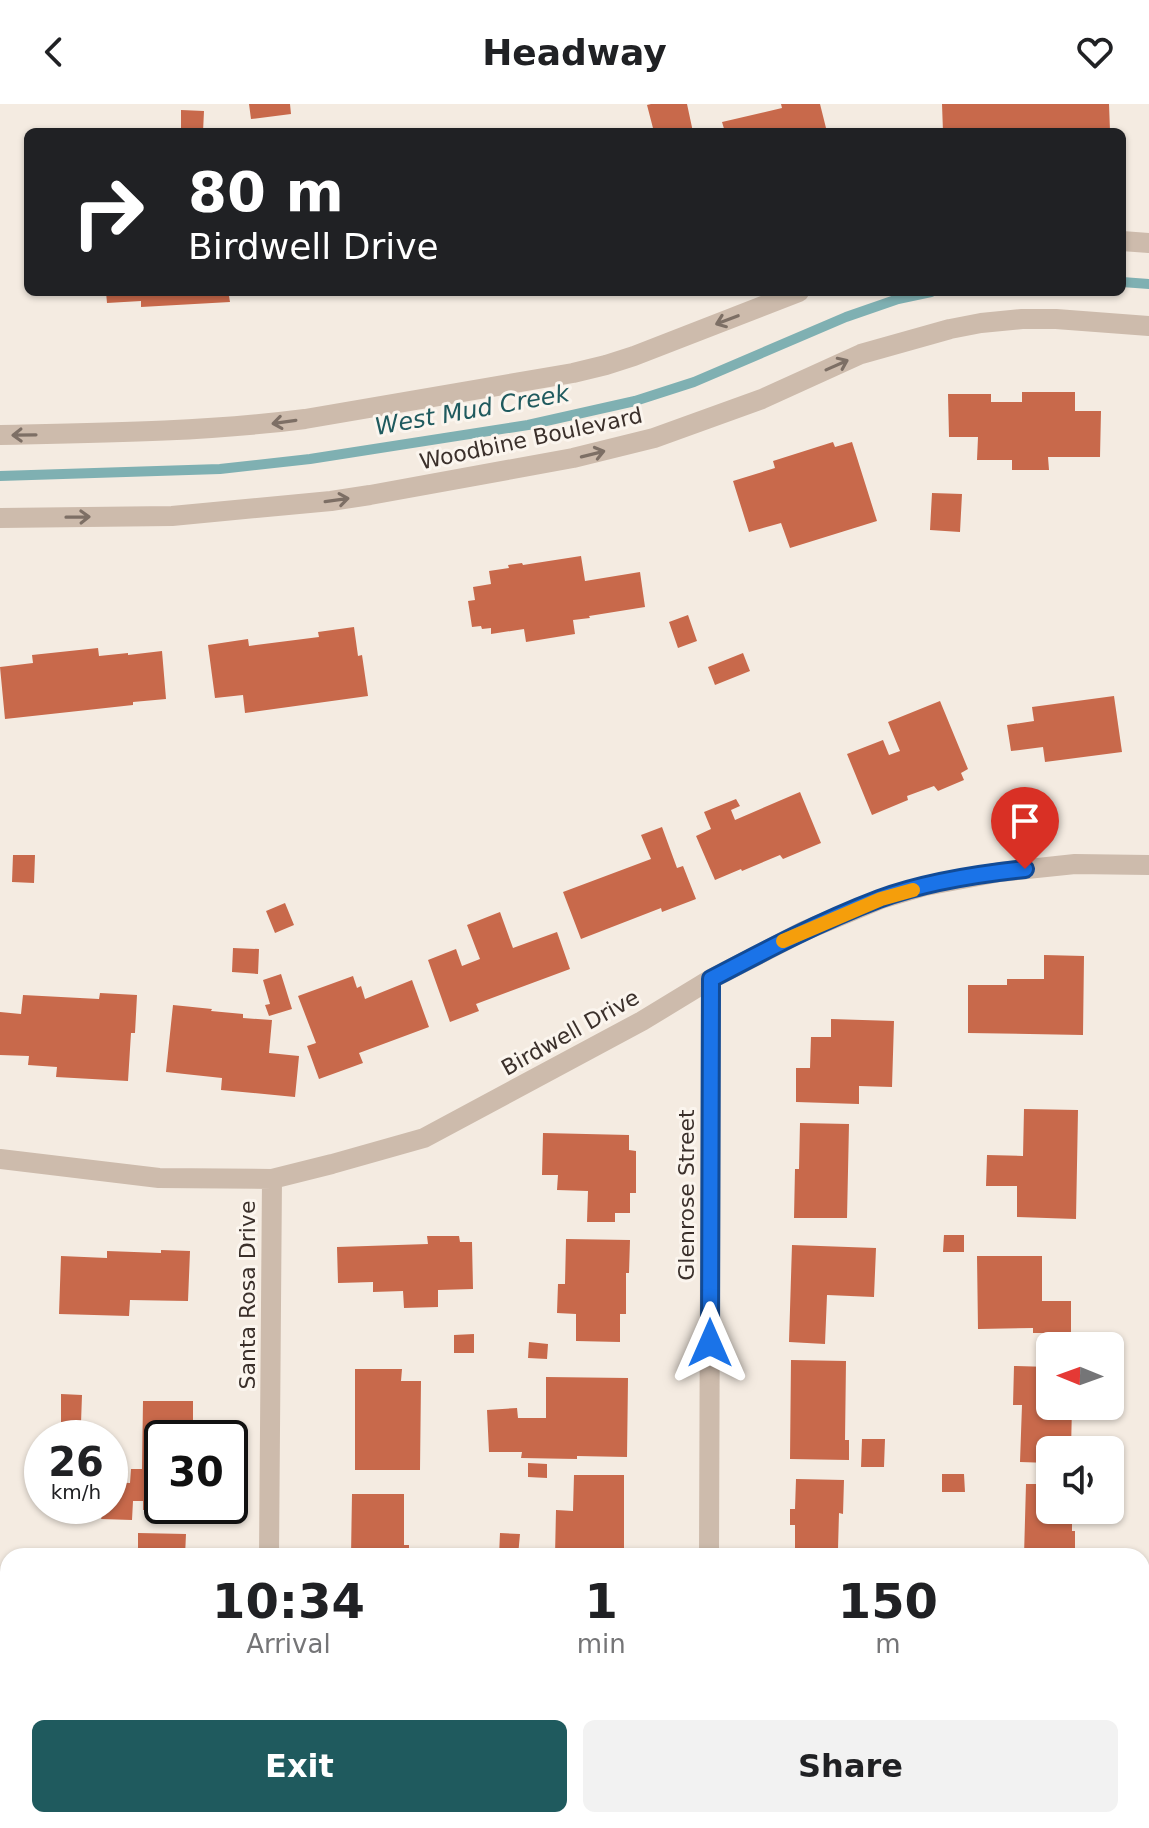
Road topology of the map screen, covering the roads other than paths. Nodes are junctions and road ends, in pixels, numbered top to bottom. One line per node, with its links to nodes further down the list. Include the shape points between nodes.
1 (1126, 241): 2 (street)
2 (1149, 243)
3 (789, 296): 5 (street, one-way to 5, via 634,356 573,373 263,425)
4 (1149, 326): 6 (street, Woodbine Boulevard, one-way to 4, via 172,516 370,495 654,438 762,399 861,354 950,329 1022,319)
5 (0, 435)
6 (0, 518)
7 (1149, 865): 8 (street, Birdwell Drive, via 1075,864 925,886 804,931)
8 (711, 979): 10 (street, Birdwell Drive, via 424,1138); 12 (street, Glenrose Street)
9 (0, 1159): 10 (street, Birdwell Drive, via 159,1178)
10 (272, 1179): 11 (street, Santa Rosa Drive)
11 (269, 1548)
12 (709, 1548)

